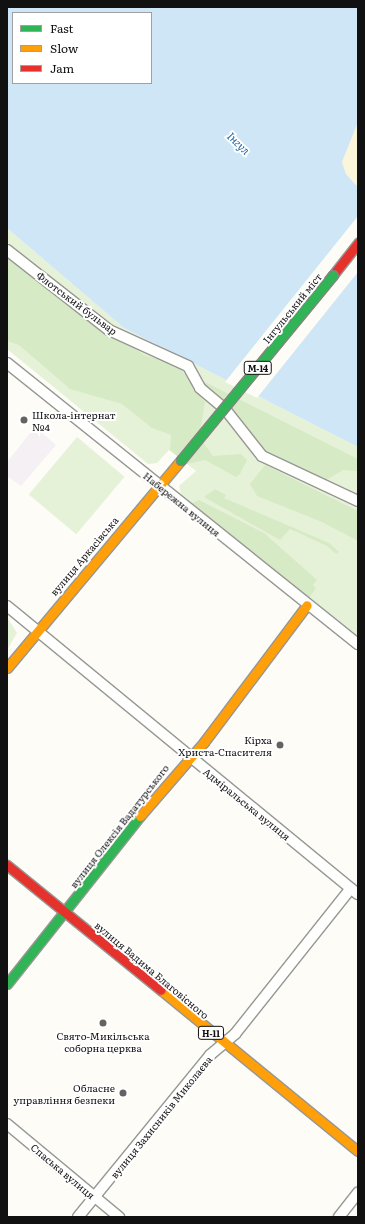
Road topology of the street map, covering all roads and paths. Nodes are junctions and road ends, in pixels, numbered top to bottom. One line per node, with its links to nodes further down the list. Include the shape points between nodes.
1 (358, 243): 4 (main road, Інгульський міст / М-14, bridge)
2 (7, 250): 6 (street, Флотський бульвар, via 109,330 188,366 200,388 225,409 262,456)
3 (7, 362): 5 (street, Набережна вулиця)
4 (181, 460): 5 (main road, вулиця Аркасівська / М-14)
5 (159, 486): 7 (street, Набережна вулиця); 9 (main road, вулиця Аркасівська / М-14)
6 (358, 501)
7 (307, 605): 10 (street, Набережна вулиця); 12 (main road, вулиця Олексія Вадатурського)
8 (7, 606): 9 (street, Адміральська вулиця)
9 (37, 630): 11 (main road, вулиця Аркасівська / М-14); 12 (street, Адміральська вулиця)
10 (358, 644)
11 (7, 668)
12 (192, 755): 14 (street, Адміральська вулиця, via 206,771); 15 (main road, вулиця Олексія Вадатурського, via 177,769)
13 (7, 865): 15 (main road, вулиця Вадима Благовісного / Н-11)
14 (354, 891): 17 (street, вулиця Захисників Миколаєва)
15 (66, 912): 16 (main road, вулиця Олексія Вадатурського); 17 (main road, вулиця Вадима Благовісного / Н-11)
16 (7, 984)
17 (225, 1044): 19 (main road, вулиця Вадима Благовісного / Н-11); 21 (street, вулиця Захисників Миколаєва, via 210,1055)
18 (7, 1124): 21 (street, Спаська вулиця)
19 (358, 1151)
20 (358, 1193): 24 (street)
21 (94, 1197): 22 (street, вулиця Захисників Миколаєва); 23 (street, Спаська вулиця)
22 (78, 1217)
23 (119, 1217)
24 (339, 1217)

